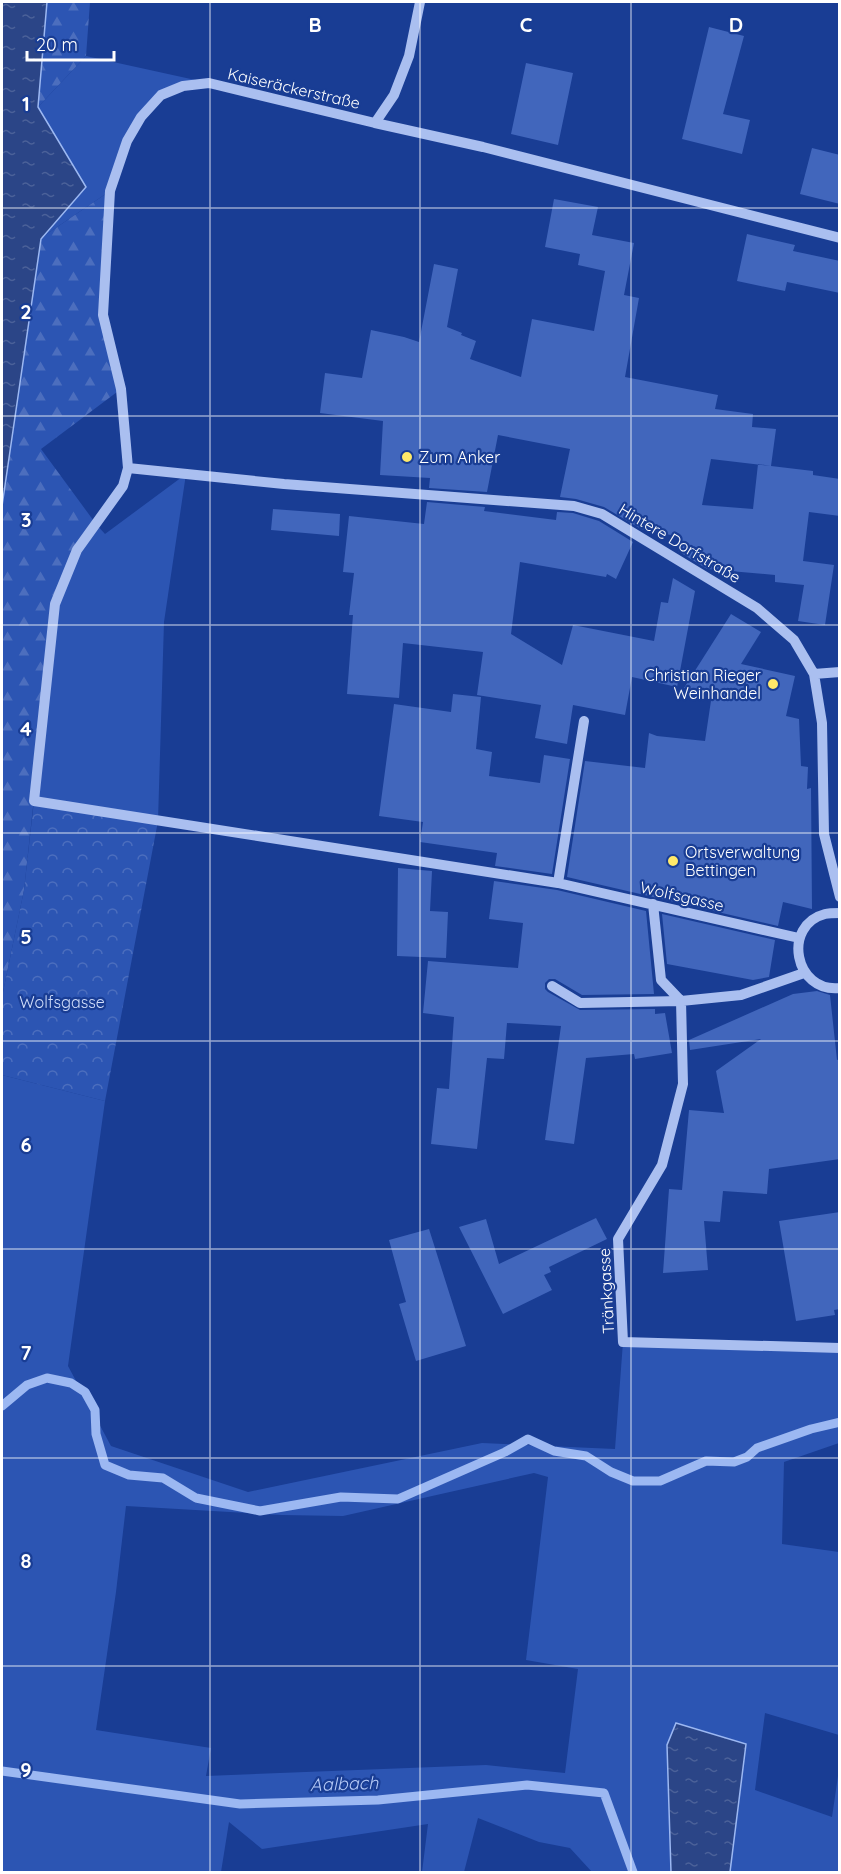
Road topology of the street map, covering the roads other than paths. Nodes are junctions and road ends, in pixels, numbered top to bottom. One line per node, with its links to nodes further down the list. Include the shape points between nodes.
1 (420, 2): 2 (street, Kaiseräckerstraße, via 409,56 394,94)
2 (375, 123): 3 (street, Kaiseräckerstraße, via 506,152); 4 (street, Kaiseräckerstraße, via 209,83 183,86 161,95 141,117 127,141 110,190 103,315 121,388)
3 (840, 238)
4 (128, 468): 6 (street, Hintere Dorfstraße, via 574,507 602,514 757,608 794,640); 8 (street, Kaiseräckerstraße, via 123,486 77,550 55,604)
5 (840, 672): 6 (street)
6 (814, 674): 10 (street, Hintere Dorfstraße, via 822,723 824,834)
7 (584, 720): 9 (street)
8 (33, 801): 9 (street, Wolfsgasse)
9 (558, 883): 11 (street, Wolfsgasse)
10 (840, 897)
11 (653, 904): 13 (street, Wolfsgasse); 17 (street, via 661,980)
12 (840, 913): 13 (street, via 825,914 809,923)
13 (799, 938): 14 (street, via 798,956)
14 (804, 973): 16 (street, via 819,985); 17 (street, via 741,994)
15 (552, 986): 17 (street, via 580,1003)
16 (840, 988)
17 (681, 1001): 18 (street, Tränkgasse, via 683,1084 665,1156 618,1239 623,1342)
18 (840, 1348)

